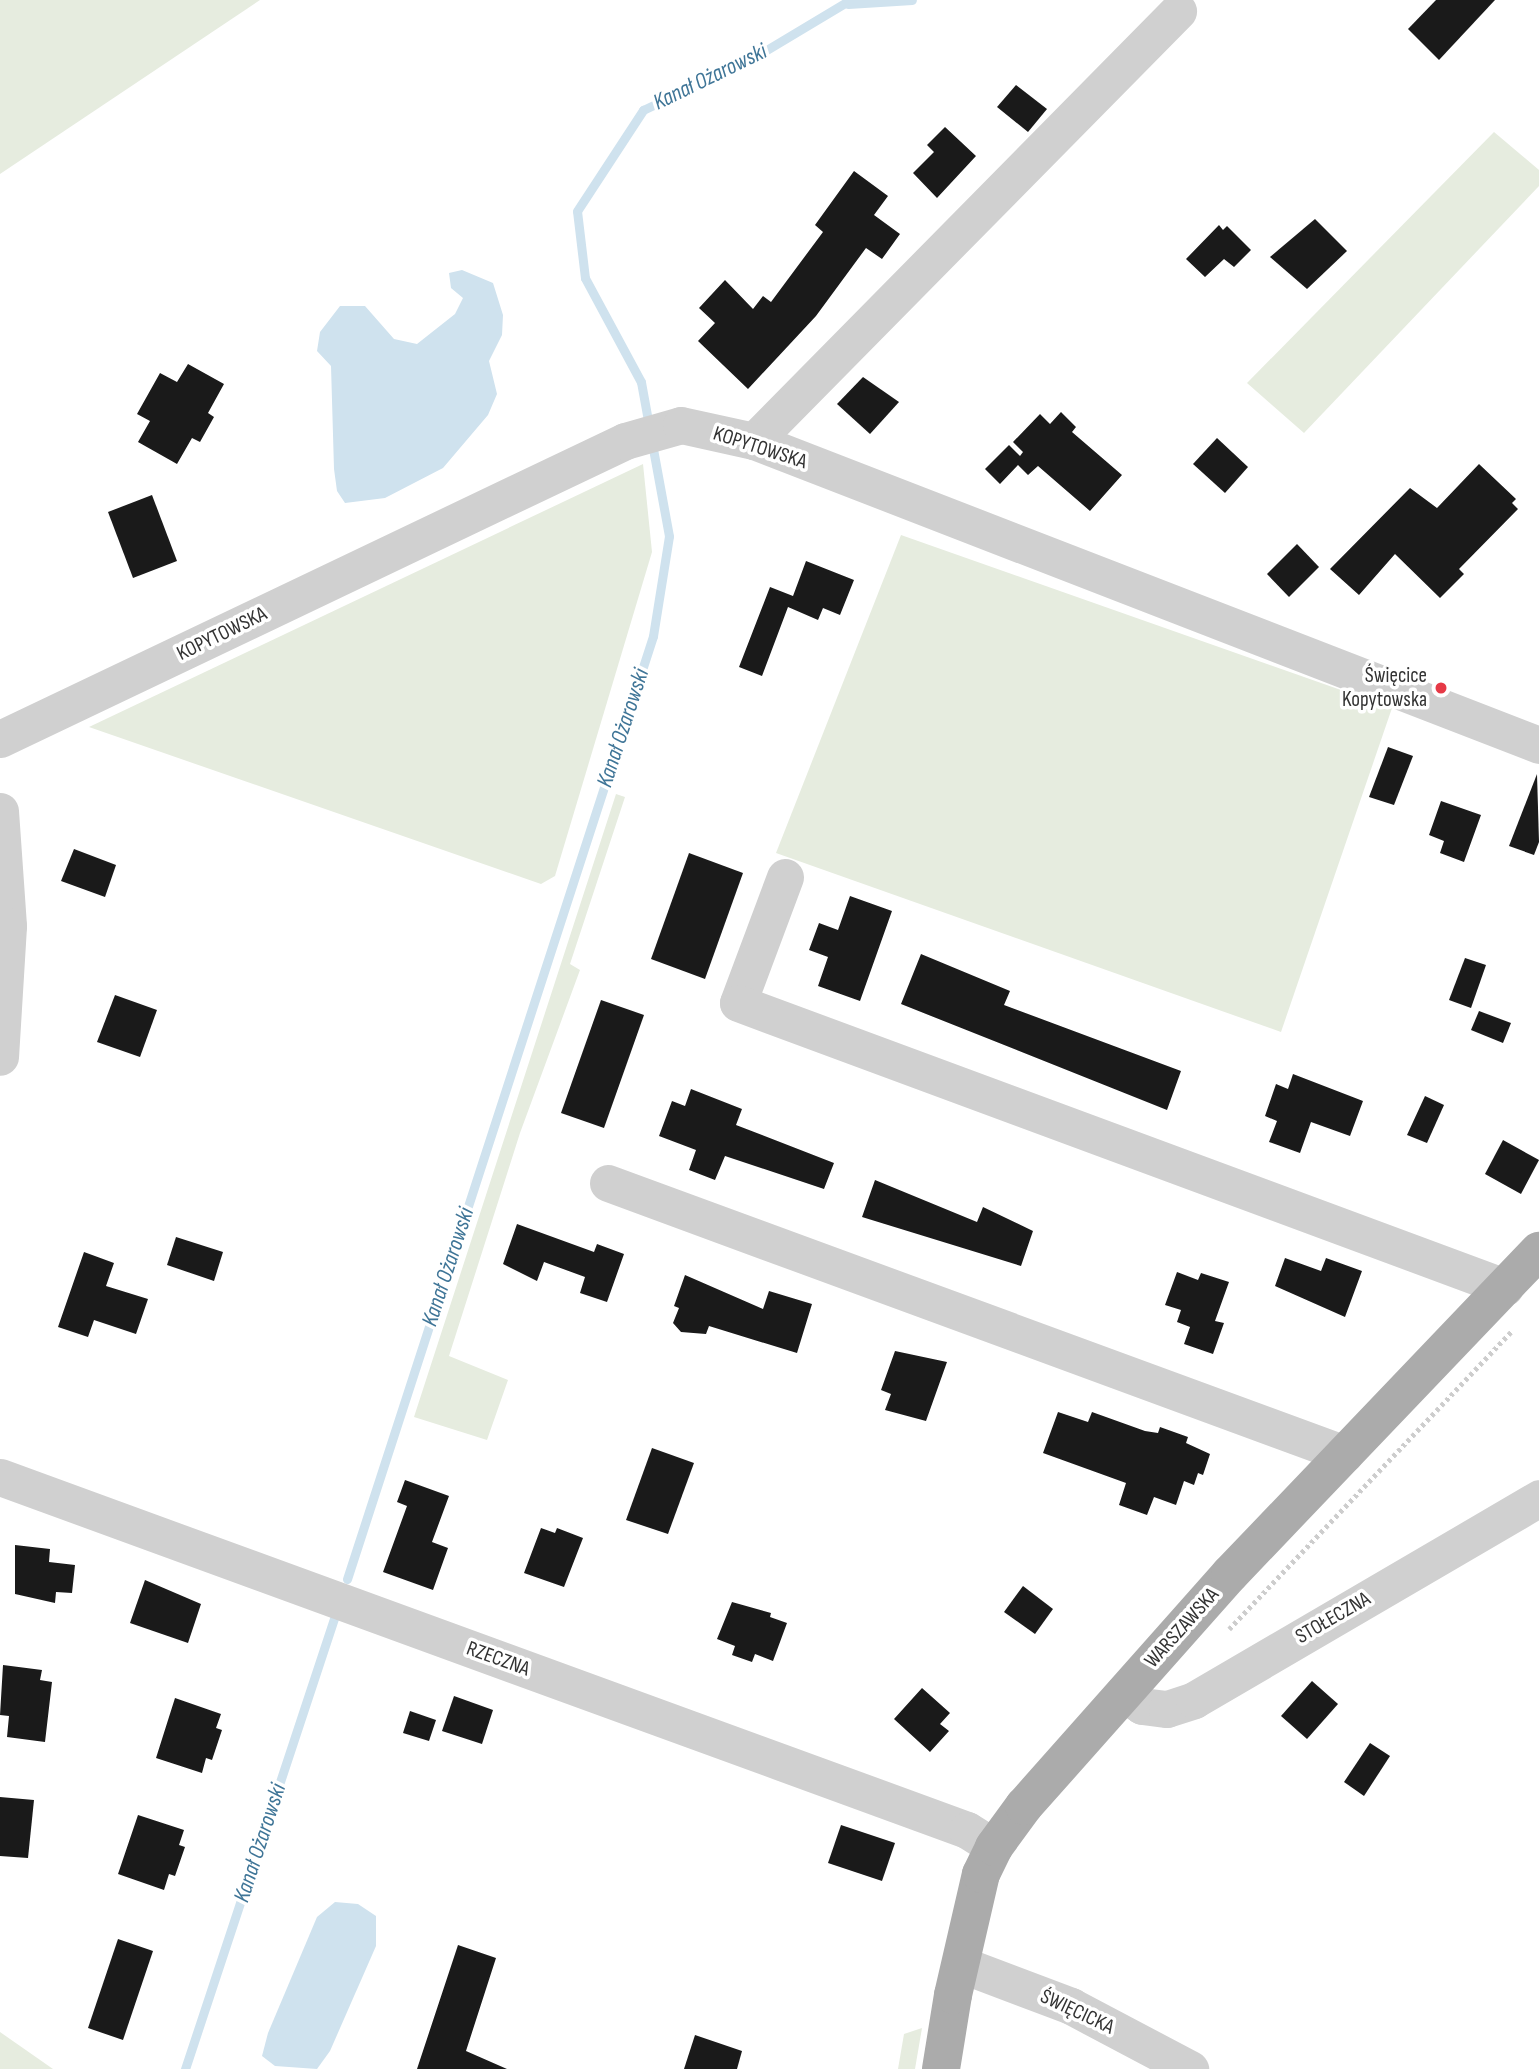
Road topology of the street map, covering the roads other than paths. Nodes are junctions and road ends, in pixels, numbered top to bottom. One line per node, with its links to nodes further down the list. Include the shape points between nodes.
1 (1178, 11): 2 (street)
2 (754, 441): 3 (street, KOPYTOWSKA, via 681,425 650,434); 4 (street, KOPYTOWSKA)
3 (0, 739)
4 (1539, 745)
5 (0, 811): 7 (street, via 8,926)
6 (785, 877): 10 (street, via 738,1003)
7 (0, 1056)
8 (608, 1183): 11 (street)
9 (1539, 1251): 10 (main road, WARSZAWSKA)
10 (1505, 1287): 11 (main road, WARSZAWSKA)
11 (1345, 1454): 14 (main road, WARSZAWSKA)
12 (0, 1477): 15 (street, RZECZNA, via 967,1830)
13 (1539, 1498): 14 (street, STOŁECZNA, via 1194,1700 1167,1709 1142,1706)
14 (1123, 1693): 15 (main road, WARSZAWSKA, via 1057,1764)
15 (994, 1847): 16 (main road, WARSZAWSKA, via 978,1886)
16 (960, 1964): 17 (main road, WARSZAWSKA); 18 (street, ŚWIĘCICKA, via 1071,2006)
17 (941, 2069)
18 (1190, 2069)

